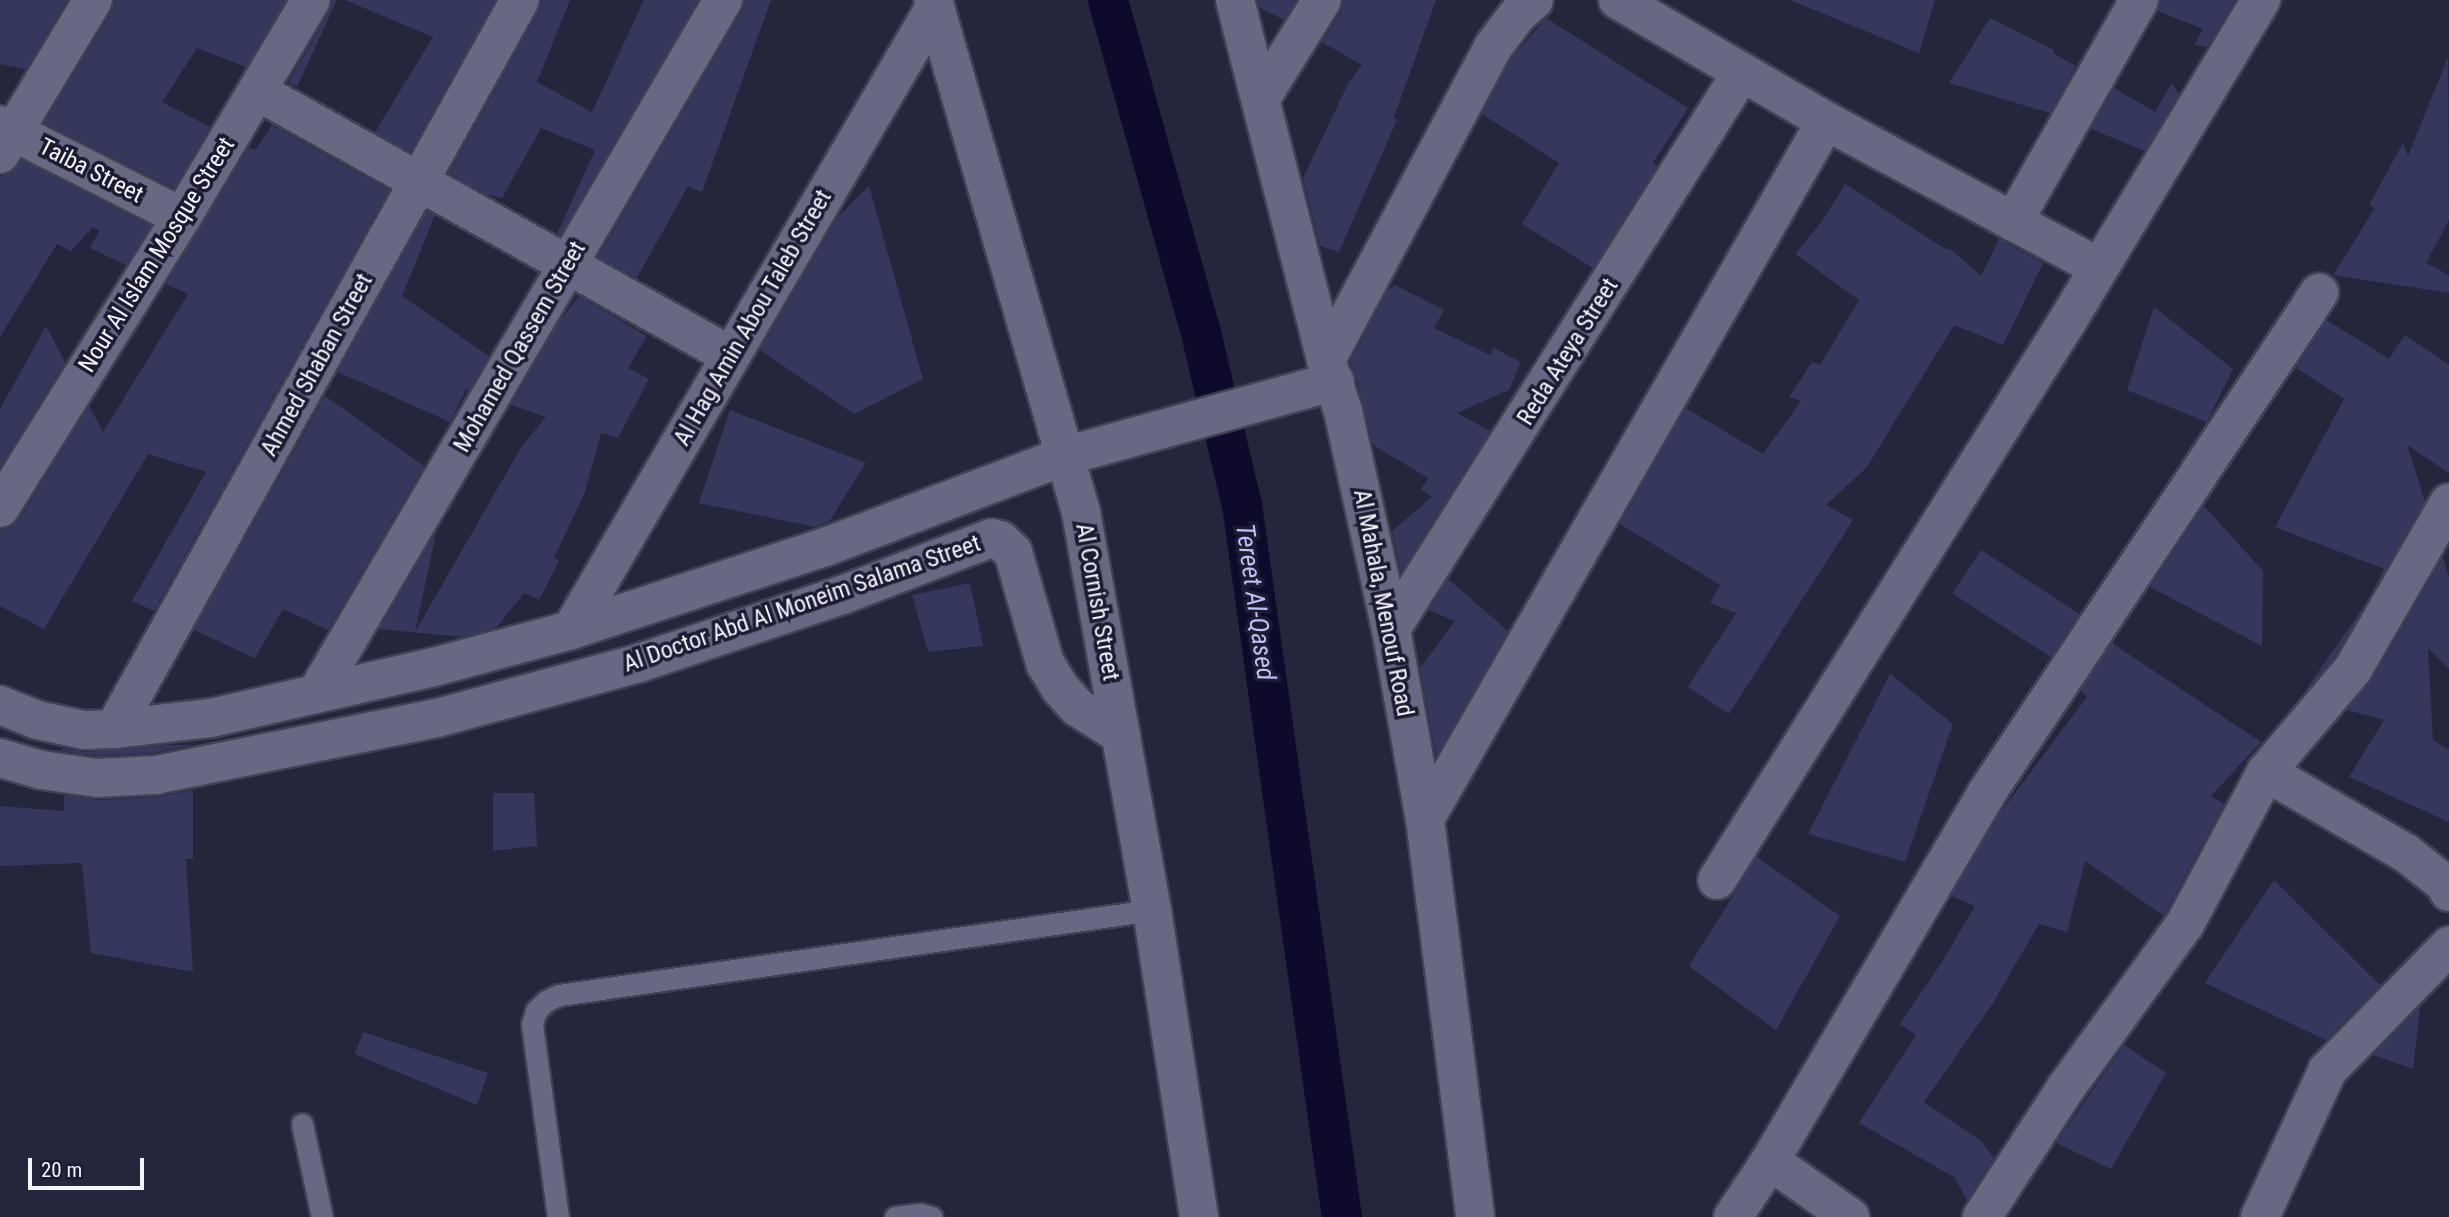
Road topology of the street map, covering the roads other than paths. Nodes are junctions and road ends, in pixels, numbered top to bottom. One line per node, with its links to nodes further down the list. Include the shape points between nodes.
1 (93, 0): 16 (street)
2 (311, 0): 13 (street, Nour Al Islam Mosque Street)
3 (520, 0): 17 (street, Ahmed Shaban Street)
4 (723, 0): 20 (street, Mohamed Qassem Street)
5 (1235, 0): 14 (street, Al Mahala, Menouf Road)
6 (1322, 0): 14 (street)
7 (1534, 0): 24 (street, via 1518,13 1493,47)
8 (1618, 0): 12 (street)
9 (2140, 0): 19 (street)
10 (2261, 0): 21 (street)
11 (934, 3): 23 (street, Al Hag Amin Abou Taleb Street); 25 (street, Al Cornish Street)
12 (1742, 72): 15 (street); 28 (street, Reda Ateya Street)
13 (257, 91): 17 (street); 18 (street, Nour Al Islam Mosque Street)
14 (1261, 98): 24 (street, Al Mahala, Menouf Road)
15 (1826, 121): 19 (street); 36 (street)
16 (5, 138): 18 (street, Taiba Street)
17 (419, 181): 20 (street); 32 (street, Ahmed Shaban Street)
18 (182, 217): 27 (street, Nour Al Islam Mosque Street)
19 (2013, 222): 21 (street)
20 (568, 265): 23 (street); 30 (street, Mohamed Qassem Street)
21 (2098, 267): 37 (street)
22 (2319, 293): 42 (street, via 1986,794)
23 (731, 356): 29 (street, Al Hag Amin Abou Taleb Street)
24 (1331, 370): 25 (street, Al Doctor Abd Al Moneim Salama Street); 28 (street, Al Mahala, Menouf Road)
25 (1065, 456): 29 (street, Al Doctor Abd Al Moneim Salama Street, via 828,546); 33 (street, Al Cornish Street, via 1081,512)
26 (2449, 503): 35 (street, via 2353,669)
27 (0, 508)
28 (1391, 629): 36 (street, Al Mahala, Menouf Road)
29 (571, 630): 30 (street, Al Doctor Abd Al Moneim Salama Street)
30 (316, 694): 32 (street, Al Doctor Abd Al Moneim Salama Street, via 211,718)
31 (0, 705): 32 (street, Al Doctor Abd Al Moneim Salama Street, via 83,730)
32 (114, 729)
33 (1121, 735): 34 (street, Al Doctor Abd Al Moneim Salama Street, via 1098,723 1060,688 1045,663 1013,552 991,538 842,595 639,663 437,718 156,775 97,778); 39 (street, Al Cornish Street)
34 (0, 758)
35 (2266, 772): 38 (street, via 2406,853); 51 (street, via 2185,924 2065,1089)
36 (1425, 819): 48 (street, Al Mahala, Menouf Road)
37 (1717, 880)
38 (2449, 892)
39 (1152, 910): 44 (lane, via 573,993 546,1001 532,1024); 47 (street, Al Cornish Street)
40 (2449, 946): 52 (street, via 2327,1071)
41 (302, 1124): 43 (lane)
42 (1770, 1161): 49 (street); 50 (street)
43 (322, 1217)
44 (558, 1217)
45 (895, 1217): 46 (lane)
46 (932, 1217)
47 (1199, 1217)
48 (1475, 1217)
49 (1733, 1217)
50 (1850, 1217)
51 (1982, 1217)
52 (2260, 1217)

